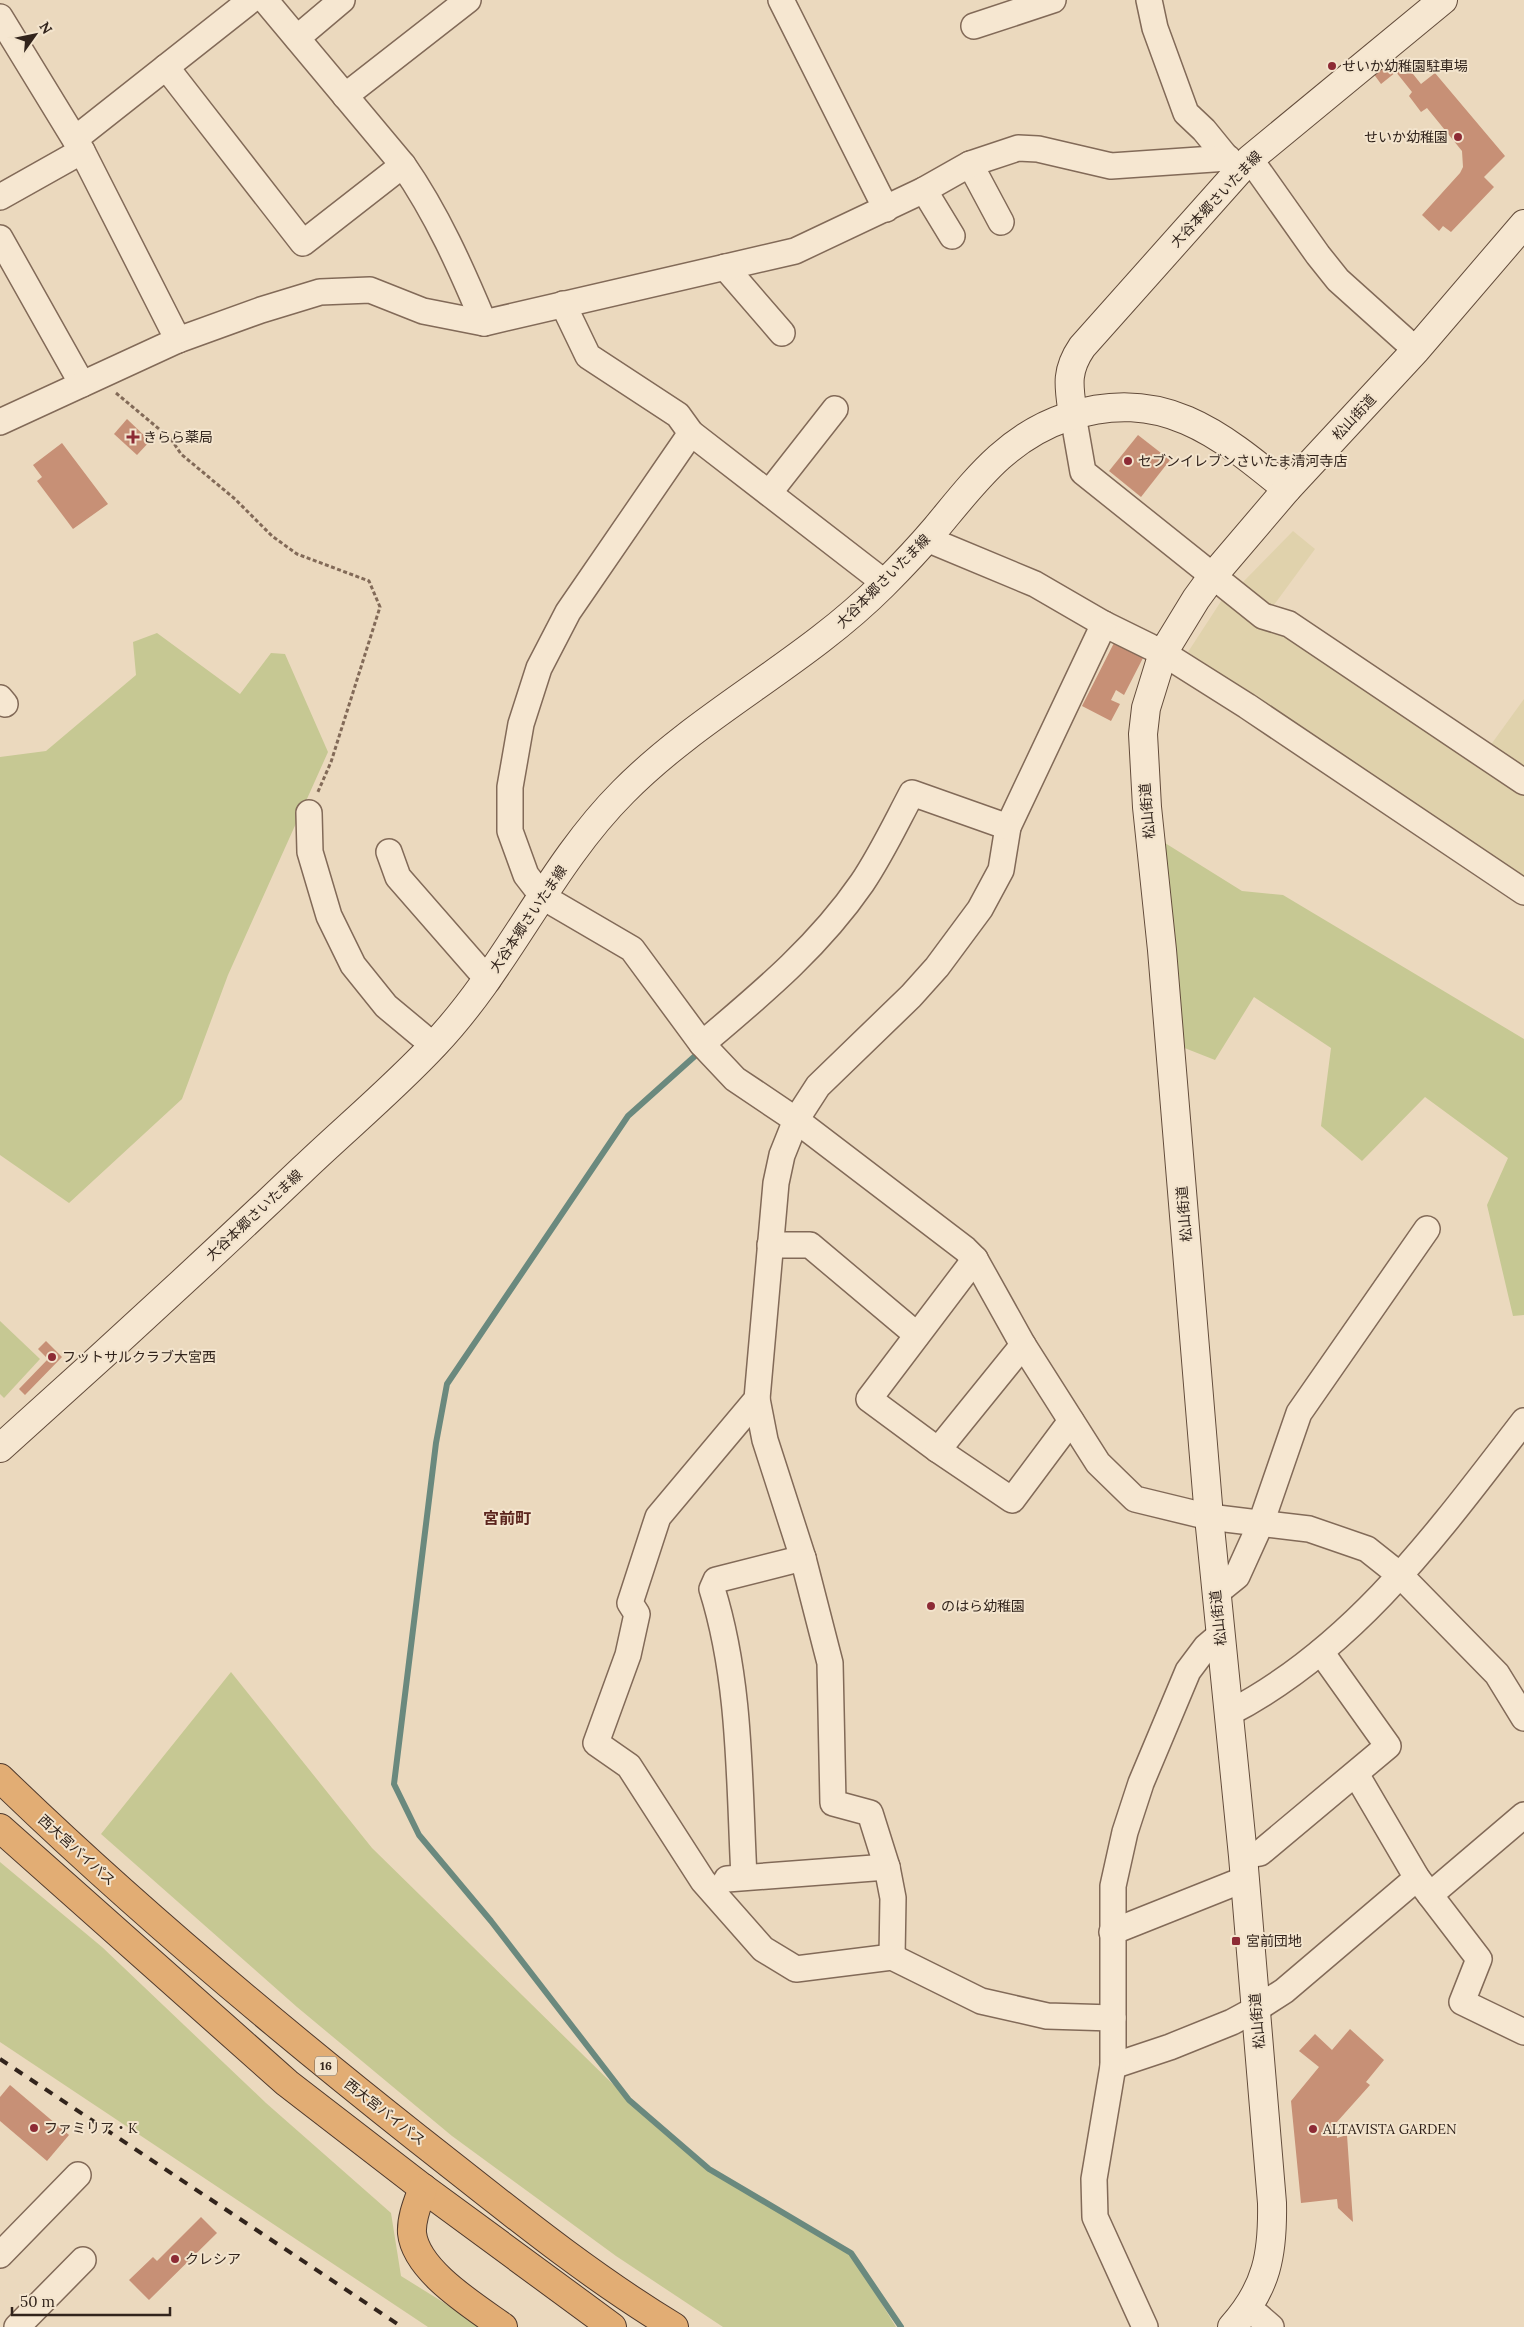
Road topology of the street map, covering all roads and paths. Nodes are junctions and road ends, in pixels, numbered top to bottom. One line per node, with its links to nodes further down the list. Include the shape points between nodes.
1 (11, 0): 10 (street)
2 (251, 0): 14 (street)
3 (265, 0): 13 (street)
4 (342, 0): 13 (street)
5 (468, 0): 15 (street)
6 (781, 0): 22 (street)
7 (1053, 0): 12 (street)
8 (1149, 0): 17 (street, via 1155,28 1186,113)
9 (1443, 0): 17 (main road, 大谷本郷さいたま線)
10 (0, 8)
11 (0, 17): 16 (street)
12 (974, 26)
13 (297, 38): 15 (street)
14 (166, 67): 16 (street); 19 (street, via 303,243)
15 (345, 96): 19 (street)
16 (78, 145): 21 (street); 31 (street)
17 (1239, 163): 18 (street, via 1111,166 1038,149 1018,148); 32 (street, via 1338,280); 35 (main road, 大谷本郷さいたま線, via 1072,362 1068,379)
18 (970, 164): 20 (street); 23 (street)
19 (403, 165): 29 (street, via 457,258)
20 (924, 190): 22 (street); 25 (street)
21 (0, 197)
22 (886, 209): 27 (street, via 796,251)
23 (1001, 222)
24 (1524, 224): 32 (main road, 松山街道)
25 (952, 236)
26 (0, 238): 33 (street)
27 (725, 267): 28 (street); 30 (street)
28 (563, 304): 29 (street); 37 (street, via 588,356 678,415)
29 (484, 323): 31 (street, via 423,311 370,290 320,292)
30 (782, 333)
31 (178, 340): 33 (street)
32 (1416, 350): 38 (main road, 松山街道)
33 (91, 380): 36 (street); 46 (path, via 171,439 181,454 235,499 272,536 297,554 369,581 380,607 331,762)
34 (835, 409): 39 (street)
35 (1073, 415): 38 (main road, 大谷本郷さいたま線, via 1114,408 1151,409 1195,422 1220,436); 40 (main road, 大谷本郷さいたま線, via 1037,429 1005,451 982,473); 41 (street, via 1084,472)
36 (0, 422)
37 (691, 433): 39 (street); 50 (street, via 568,612 539,668 521,724 510,787 510,831 526,875)
38 (1287, 489): 41 (main road, 松山街道)
39 (769, 493): 42 (street)
40 (927, 539): 42 (main road, 大谷本郷さいたま線); 43 (street, via 1035,584)
41 (1212, 577): 44 (main road, 松山街道); 45 (street, via 1263,616 1289,624)
42 (885, 583): 50 (main road, 大谷本郷さいたま線, via 847,620 651,766 590,829)
43 (1104, 624): 44 (street); 47 (street)
44 (1163, 653): 49 (street); 65 (main road, 松山街道, via 1146,708 1144,769)
45 (1524, 782)
46 (310, 814): 53 (street, via 310,852 329,916 353,965 386,1006)
47 (1008, 827): 52 (street, via 912,793 862,882 823,932 782,977); 54 (street, via 1001,870 980,909 911,996 818,1086)
48 (389, 852): 51 (street, via 398,877)
49 (1524, 892)
50 (543, 897): 51 (main road, 大谷本郷さいたま線); 52 (street, via 632,949)
51 (488, 980): 53 (main road, 大谷本郷さいたま線)
52 (702, 1044): 54 (street, via 735,1079)
53 (434, 1046): 63 (main road, 大谷本郷さいたま線, via 220,1248)
54 (796, 1120): 56 (street, via 782,1155 776,1183); 57 (street, via 965,1248)
55 (1427, 1229): 66 (street, via 1299,1413)
56 (770, 1245): 58 (street, via 810,1245); 60 (street)
57 (975, 1259): 58 (street); 59 (street)
58 (917, 1335): 64 (street, via 868,1399)
59 (1022, 1345): 61 (street); 64 (street)
60 (757, 1399): 67 (street, via 765,1440); 81 (street, via 658,1517 630,1603 637,1614 628,1655 596,1743 629,1766)
61 (1070, 1420): 64 (street, via 1012,1500); 65 (street, via 1098,1463 1135,1499)
62 (1524, 1421): 68 (street)
63 (0, 1448)
64 (938, 1450)
65 (1209, 1517): 66 (street); 69 (main road, 松山街道)
66 (1261, 1524): 68 (street, via 1309,1530 1367,1549); 69 (street, via 1237,1576)
67 (803, 1558): 78 (street, via 830,1663 833,1804 870,1813); 80 (street, via 716,1580 712,1589 724,1627 734,1706)
68 (1401, 1576): 71 (street); 73 (street, via 1497,1674)
69 (1216, 1593): 70 (main road, 松山街道)
70 (1220, 1635): 72 (main road, 松山街道); 83 (street, via 1188,1671 1141,1783 1125,1832 1113,1886)
71 (1322, 1652): 72 (street); 74 (street, via 1388,1746)
72 (1229, 1713): 79 (main road, 松山街道)
73 (1524, 1718)
74 (1356, 1774): 79 (street); 82 (street)
75 (0, 1778): 99 (highway, 西大宮バイパス / 16, via 208,1967 331,2069 511,2212)
76 (1524, 1815): 82 (street)
77 (0, 1828): 90 (highway, via 287,2083)
78 (886, 1868): 80 (street); 84 (street, via 893,1898)
79 (1244, 1868): 83 (street); 85 (main road, 松山街道)
80 (744, 1877): 81 (street)
81 (703, 1881): 84 (street, via 763,1949 796,1969)
82 (1423, 1886): 85 (street); 87 (street, via 1480,1959 1462,2002)
83 (1112, 1932): 86 (street)
84 (892, 1957): 86 (street, via 982,2001 1047,2016)
85 (1256, 2009): 88 (street, via 1170,2047); 95 (main road, 松山街道, via 1272,2203 1272,2240 1264,2278)
86 (1113, 2018): 88 (street)
87 (1524, 2032)
88 (1113, 2066): 100 (street, via 1094,2179 1095,2217)
89 (78, 2175): 92 (street)
90 (423, 2188): 91 (highway); 94 (highway, via 415,2209 412,2233 422,2258)
91 (455, 2211): 94 (highway, via 432,2219 422,2233 429,2253); 98 (highway)
92 (0, 2255)
93 (82, 2260): 96 (street)
94 (449, 2288): 97 (highway)
95 (1241, 2317): 101 (street)
96 (17, 2327)
97 (503, 2327)
98 (612, 2327)
99 (674, 2327)
100 (1145, 2327)
101 (1271, 2327)

